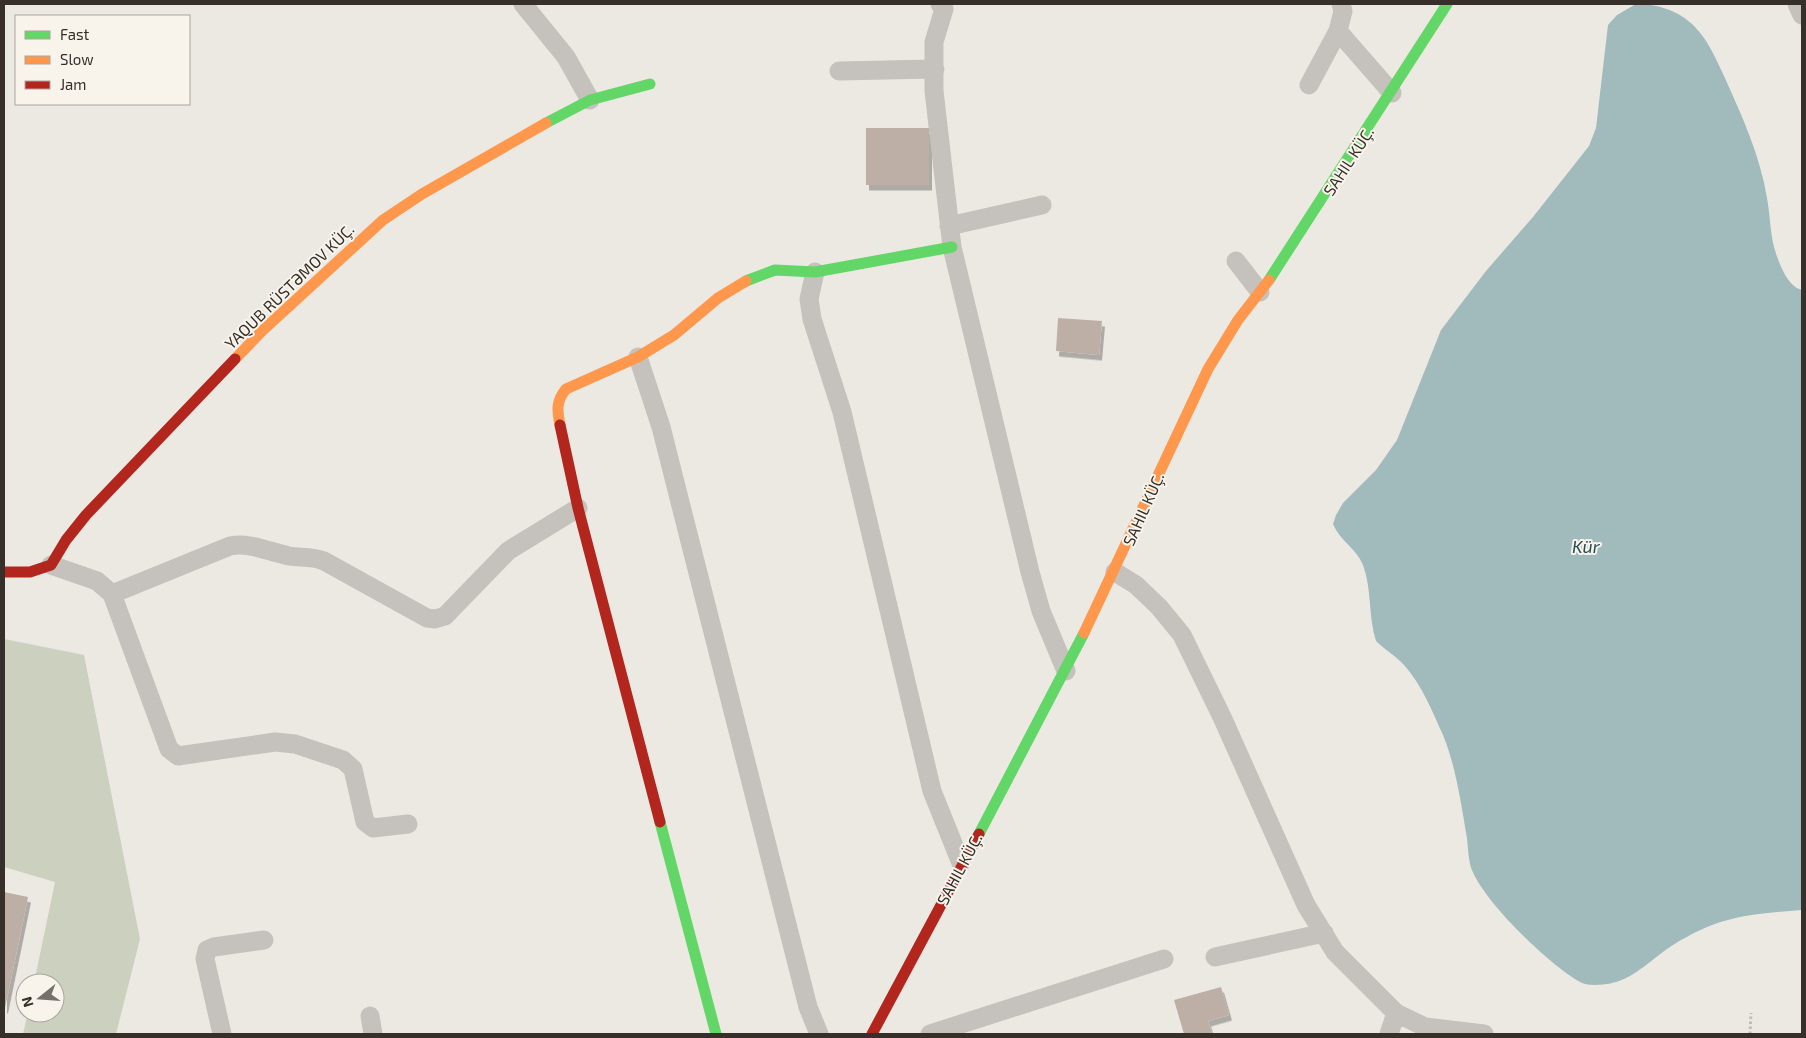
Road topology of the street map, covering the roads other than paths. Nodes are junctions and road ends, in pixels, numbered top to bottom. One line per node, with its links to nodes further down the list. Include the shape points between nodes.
1 (523, 4): 13 (street, via 566,58)
2 (940, 4): 8 (street, via 944,9 934,42)
3 (1341, 4): 7 (street, via 1343,11)
4 (1447, 4): 12 (street, SAHIL KÜÇ.)
5 (1797, 4): 6 (street)
6 (1802, 15)
7 (1338, 32): 11 (street); 12 (street)
8 (935, 69): 9 (street); 15 (street, via 934,91)
9 (839, 71)
10 (650, 84): 13 (street, YAQUB RÜSTƏMOV KÜÇ.)
11 (1309, 85)
12 (1392, 93): 19 (street, SAHIL KÜÇ., via 1279,268)
13 (590, 100): 22 (street, YAQUB RÜSTƏMOV KÜÇ., via 422,194 383,220 262,331 86,515)
14 (1042, 205): 15 (street)
15 (949, 226): 16 (street)
16 (952, 247): 18 (street); 26 (street, via 1030,572 1041,611)
17 (1236, 261): 19 (street)
18 (815, 272): 20 (street, via 775,270 747,280 718,298 674,335); 28 (street, via 809,299 812,320 842,412 932,791)
19 (1260, 292): 24 (street, SAHIL KÜÇ., via 1238,320 1208,369)
20 (638, 357): 21 (street, via 566,389 558,398 557,411); 36 (street, via 661,427 808,1006)
21 (578, 508): 25 (street, via 508,551 445,616 436,620 312,556 292,556 242,544); 35 (street)
22 (51, 565): 23 (street, via 30,572); 25 (street, via 97,581)
23 (4, 572)
24 (1114, 572): 26 (street, SAHIL KÜÇ.); 29 (street, via 1136,585 1160,606 1182,635 1222,716 1306,905)
25 (112, 594): 27 (street, via 170,749 178,756 274,742 295,744 343,760 353,769 365,822 373,828)
26 (1066, 671): 28 (street, SAHIL KÜÇ.)
27 (408, 824)
28 (961, 863): 37 (street, SAHIL KÜÇ.)
29 (1324, 933): 31 (street); 33 (street, via 1335,952)
30 (264, 940): 34 (street, via 214,946 207,950 205,959)
31 (1215, 957)
32 (1164, 959): 38 (street)
33 (1396, 1013): 39 (street); 40 (street, via 1425,1027)
34 (222, 1034)
35 (716, 1034)
36 (818, 1034)
37 (872, 1034)
38 (930, 1034)
39 (1389, 1034)
40 (1484, 1034)

